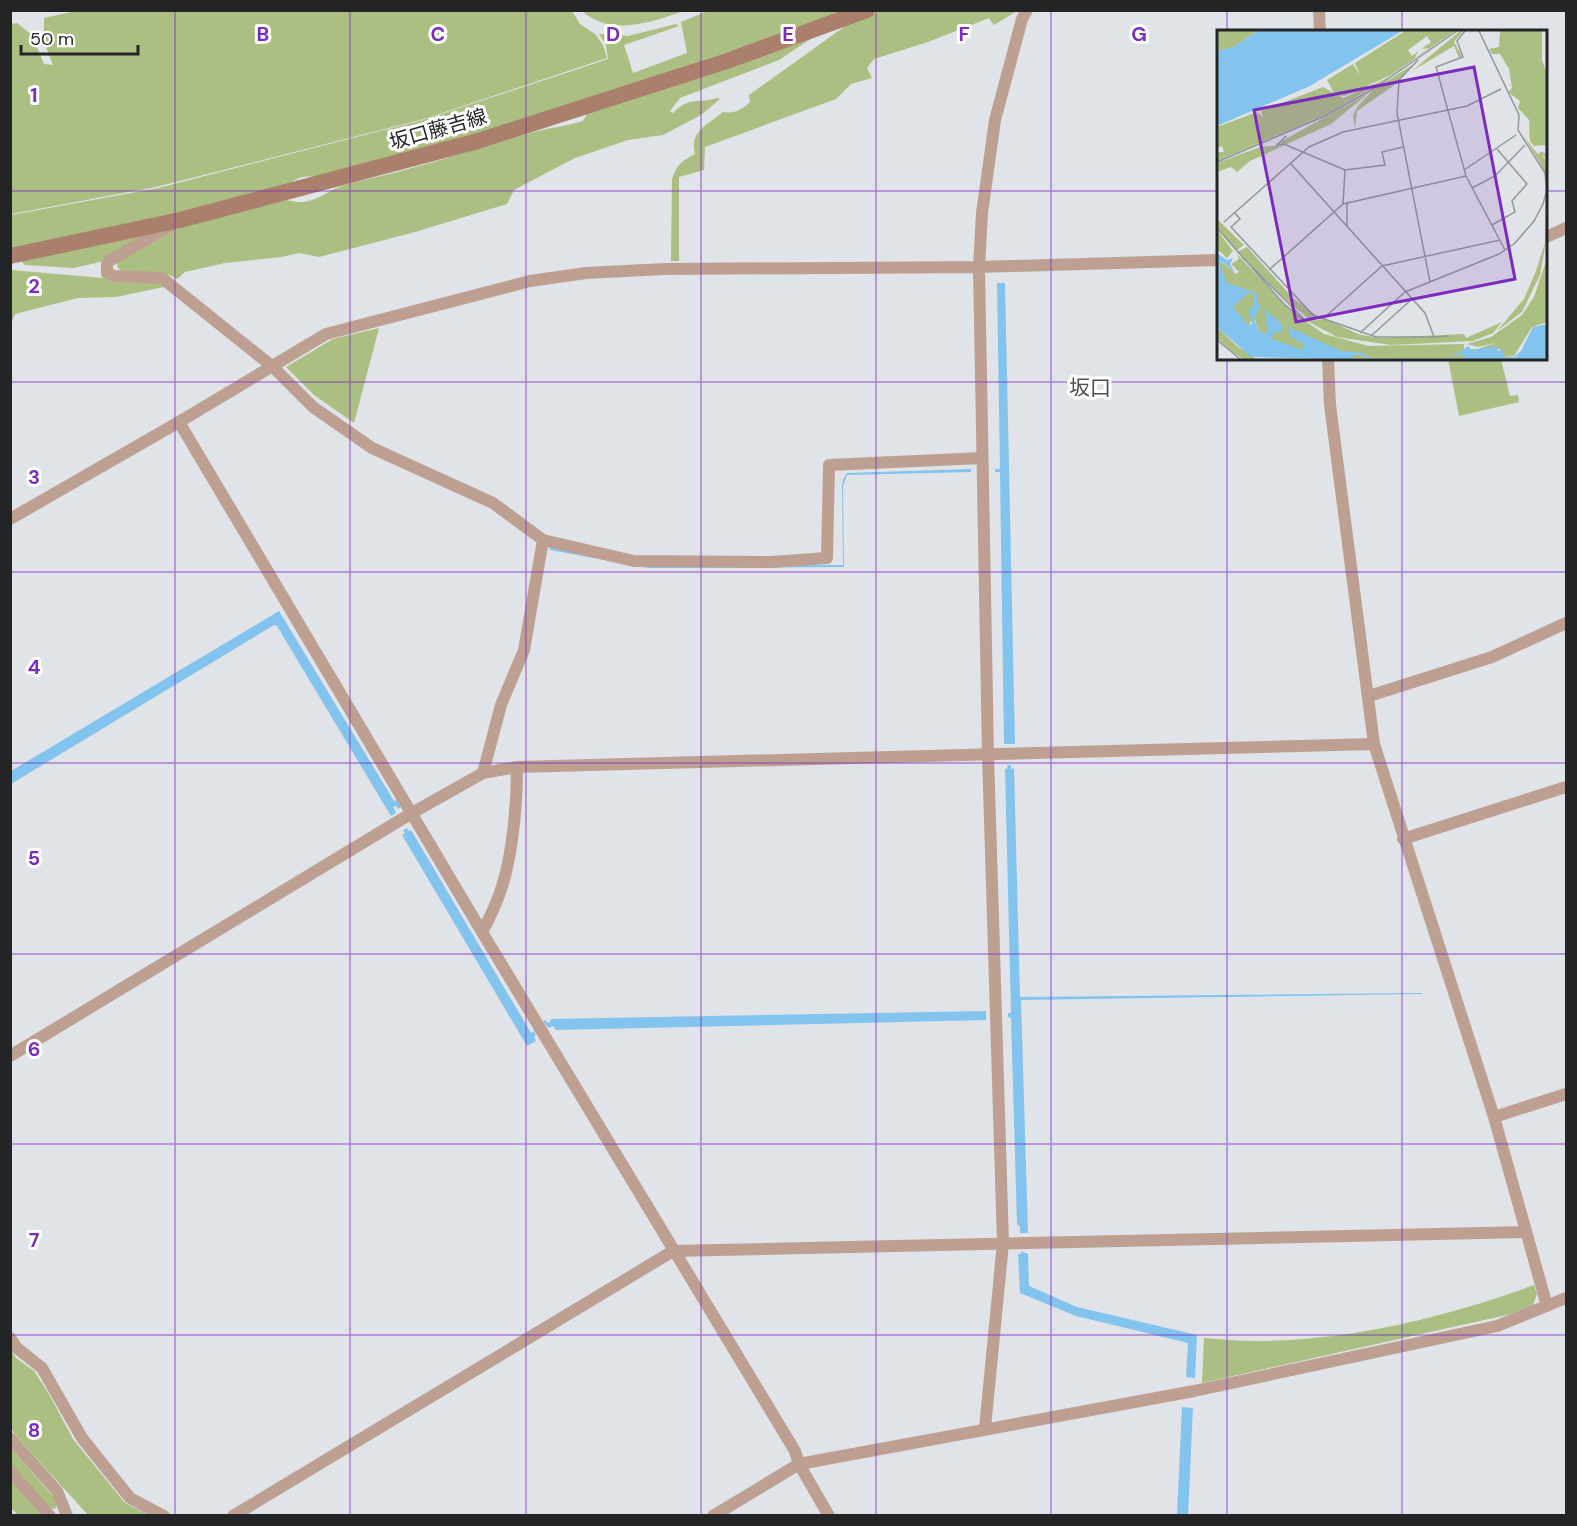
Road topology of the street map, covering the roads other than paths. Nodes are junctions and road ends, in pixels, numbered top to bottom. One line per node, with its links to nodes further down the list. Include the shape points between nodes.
1 (867, 10): 5 (main road, 坂口藤吉線, via 727,61 478,141)
2 (1027, 10): 10 (street, via 996,120 982,213)
3 (1319, 10): 4 (street)
4 (1320, 30)
5 (180, 220): 8 (main road, 坂口藤吉線); 12 (street, via 109,261 107,273 162,278)
6 (1566, 228): 7 (street)
7 (1547, 236)
8 (10, 256)
9 (1217, 260): 10 (street)
10 (979, 267): 12 (street, via 586,273 530,281 326,334); 14 (street)
11 (1328, 360): 18 (street, via 1330,405)
12 (273, 367): 13 (street); 16 (street, via 313,407 372,448 493,503)
13 (179, 422): 15 (street); 24 (street)
14 (982, 458): 16 (street, via 829,465 827,558 771,562 634,561); 20 (street)
15 (10, 519)
16 (543, 540): 22 (street, via 524,650 501,705)
17 (1566, 623): 18 (street, via 1492,657)
18 (1369, 696): 19 (street)
19 (1374, 744): 20 (street); 25 (street)
20 (988, 756): 21 (street); 31 (street)
21 (518, 767): 22 (street); 26 (street, via 517,798 504,874 497,901)
22 (483, 773): 24 (street)
23 (1566, 788): 25 (street)
24 (412, 813): 26 (street); 27 (street)
25 (1403, 839): 29 (street)
26 (482, 932): 32 (street)
27 (10, 1056)
28 (1566, 1094): 29 (street)
29 (1494, 1117): 30 (street)
30 (1526, 1232): 31 (street); 34 (street)
31 (1003, 1243): 32 (street); 36 (street)
32 (673, 1251): 38 (street, via 795,1451); 43 (street)
33 (1566, 1298): 34 (street)
34 (1547, 1306): 36 (street, via 1497,1326 1194,1391)
35 (10, 1338): 42 (street, via 42,1368 82,1438 130,1498)
36 (985, 1428): 38 (street)
37 (10, 1438): 40 (street, via 57,1491)
38 (799, 1464): 44 (street); 45 (street)
39 (10, 1471): 41 (street)
40 (68, 1514)
41 (50, 1515)
42 (164, 1515)
43 (233, 1515)
44 (713, 1515)
45 (830, 1515)

